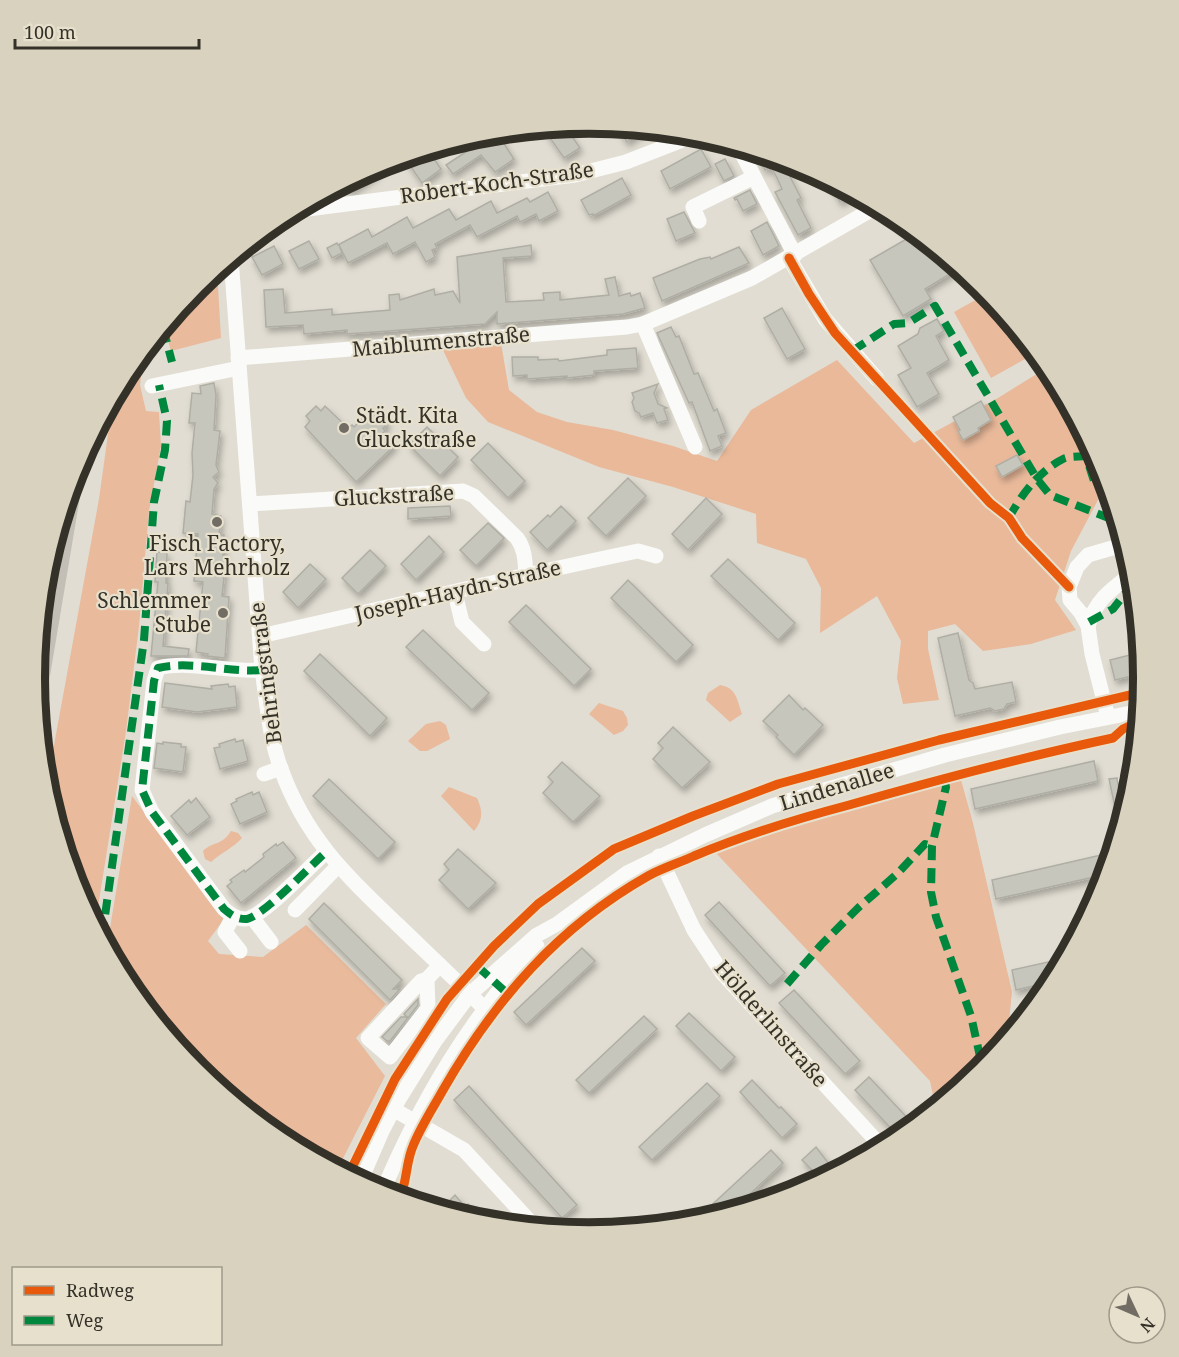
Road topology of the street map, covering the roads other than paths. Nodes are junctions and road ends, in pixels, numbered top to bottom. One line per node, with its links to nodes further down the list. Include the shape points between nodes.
1 (679, 142): 4 (street, Robert-Koch-Straße, via 626,162 575,175)
2 (744, 157): 3 (street)
3 (754, 177): 6 (street, via 693,207); 7 (street)
4 (315, 208)
5 (870, 212): 7 (street, Maiblumenstraße)
6 (699, 221)
7 (792, 257): 9 (street, Maiblumenstraße); 11 (street, via 825,319)
8 (232, 268): 10 (street, Behringstraße)
9 (643, 324): 10 (street, Maiblumenstraße); 13 (street)
10 (239, 363): 12 (street, Maiblumenstraße); 14 (street, Behringstraße)
11 (877, 379)
12 (152, 386)
13 (695, 447)
14 (250, 504): 18 (street, Gluckstraße, via 463,491 474,496 522,544); 22 (street, Behringstraße)
15 (64, 538): 24 (main road)
16 (1117, 547): 21 (street, via 1088,555 1077,567 1069,587 1070,600)
17 (656, 556): 18 (street, Joseph-Haydn-Straße, via 638,551)
18 (526, 574): 20 (street, Joseph-Haydn-Straße)
19 (1125, 580): 21 (street, via 1101,600)
20 (455, 592): 22 (street, Joseph-Haydn-Straße); 23 (street, via 462,622)
21 (1088, 626): 27 (street)
22 (260, 636): 25 (street, Behringstraße)
23 (484, 644)
24 (46, 646)
25 (262, 670): 28 (street, Behringstraße); 34 (street, via 170,665 158,668 151,701 142,790 152,812)
26 (1133, 712): 27 (street, Lindenallee)
27 (1108, 717): 31 (street, Lindenallee, via 945,755 772,806)
28 (280, 768): 29 (street); 30 (street, Behringstraße, via 292,797)
29 (264, 774)
30 (326, 852): 32 (street, Behringstraße); 35 (street)
31 (659, 856): 36 (street, Lindenallee, via 615,880); 45 (street, Hölderlinstraße, via 694,930 723,974)
32 (338, 866): 33 (street); 39 (street, Behringstraße)
33 (295, 910)
34 (232, 916): 35 (street); 38 (street, via 225,932)
35 (252, 917): 37 (street)
36 (557, 924): 41 (street, Lindenallee, via 537,935); 42 (street, Lindenallee)
37 (271, 942)
38 (240, 951)
39 (440, 965): 40 (street); 41 (street, Behringstraße)
40 (427, 979): 40 (street, via 368,1038 390,1057 428,1008)
41 (470, 994): 42 (street, Behringstraße); 43 (street, Lindenallee)
42 (485, 1009): 44 (street, Lindenallee, via 441,1072)
43 (393, 1109): 44 (street); 46 (street, Lindenallee)
44 (414, 1121): 47 (street, Lindenallee); 48 (street, via 464,1150)
45 (876, 1141)
46 (364, 1174)
47 (386, 1184)
48 (528, 1219)

